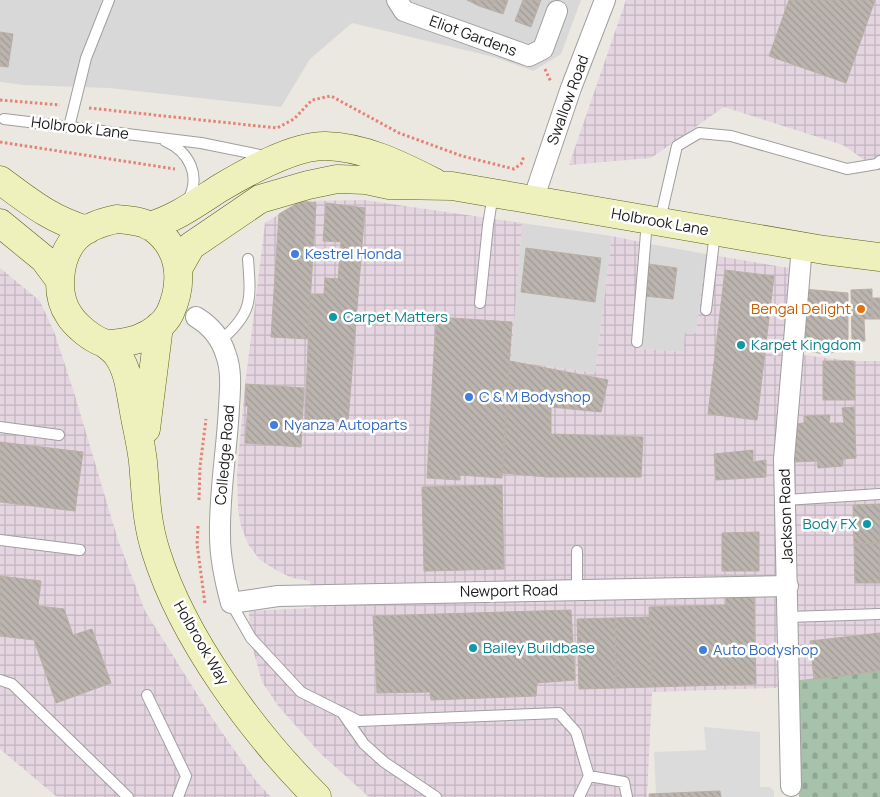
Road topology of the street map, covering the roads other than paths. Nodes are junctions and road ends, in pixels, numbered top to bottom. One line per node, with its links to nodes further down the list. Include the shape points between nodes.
1 (109, 0): 6 (lane, via 86,58)
2 (397, 0): 4 (street, Eliot Gardens, via 404,11 529,56 543,49)
3 (605, 0): 13 (street, Swallow Road)
4 (557, 11)
5 (4, 119): 6 (lane, Holbrook Lane)
6 (69, 127): 7 (lane, Holbrook Lane)
7 (156, 138): 8 (lane, Holbrook Lane, via 201,143); 14 (lane, Holbrook Lane, via 180,150 194,171 191,196)
8 (276, 159): 11 (main road, Holbrook Lane, via 296,150 324,145 344,148 394,162); 14 (main road, Holbrook Lane, via 226,184)
9 (880, 161): 15 (lane, via 848,169 731,136 699,133 677,146)
10 (0, 180): 18 (main road, via 48,215)
11 (440, 185): 12 (main road, Holbrook Lane); 23 (main road, Holbrook Lane, via 389,185 337,179 260,200 191,246)
12 (493, 194): 13 (main road, Holbrook Lane); 25 (lane)
13 (533, 200): 15 (main road, Holbrook Lane)
14 (180, 213): 17 (main road, Holbrook Lane)
15 (653, 220): 19 (main road, Holbrook Lane); 29 (lane)
16 (0, 223): 24 (main road, via 44,259)
17 (149, 226): 18 (main road, via 117,219 102,222); 23 (main road, via 173,250)
18 (88, 230): 24 (main road, via 74,240 66,252)
19 (715, 231): 20 (main road, Holbrook Lane); 26 (lane)
20 (802, 246): 21 (main road, Holbrook Lane); 35 (street, Jackson Road, via 784,459)
21 (880, 257)
22 (248, 259): 28 (lane, via 249,300 245,315 236,328)
23 (178, 267): 27 (main road, via 179,279)
24 (59, 279): 30 (main road, via 68,314 89,336)
25 (480, 303)
26 (706, 310)
27 (168, 312): 28 (street, Colledge Road, via 196,317 207,324); 30 (main road, via 147,336 120,343); 33 (main road, Holbrook Way)
28 (220, 341): 41 (street, Colledge Road, via 227,355 231,378 220,536 223,572)
29 (637, 342)
30 (104, 343): 33 (main road, Holbrook Way, via 118,356 128,379)
31 (0, 427): 32 (lane)
32 (59, 435)
33 (143, 461): 51 (main road, Holbrook Way, via 148,521 156,553 195,638 261,734)
34 (880, 494): 35 (lane)
35 (785, 500): 39 (street, Jackson Road)
36 (0, 540): 37 (lane)
37 (80, 550)
38 (577, 551): 40 (lane)
39 (788, 586): 40 (street, Newport Road); 43 (street, Jackson Road)
40 (577, 589): 41 (street, Newport Road, via 278,596)
41 (231, 603): 46 (lane, via 251,638 302,692)
42 (880, 614): 43 (lane)
43 (788, 617): 48 (street, Jackson Road)
44 (0, 680): 49 (lane, via 12,684)
45 (147, 695): 50 (lane, via 186,776)
46 (341, 712): 47 (lane, via 358,722 559,713 576,732); 52 (lane, via 364,744 384,762)
47 (589, 776): 53 (lane); 54 (lane, via 624,782)
48 (791, 786)
49 (128, 797)
50 (178, 797)
51 (317, 797)
52 (436, 797)
53 (579, 797)
54 (627, 797)

